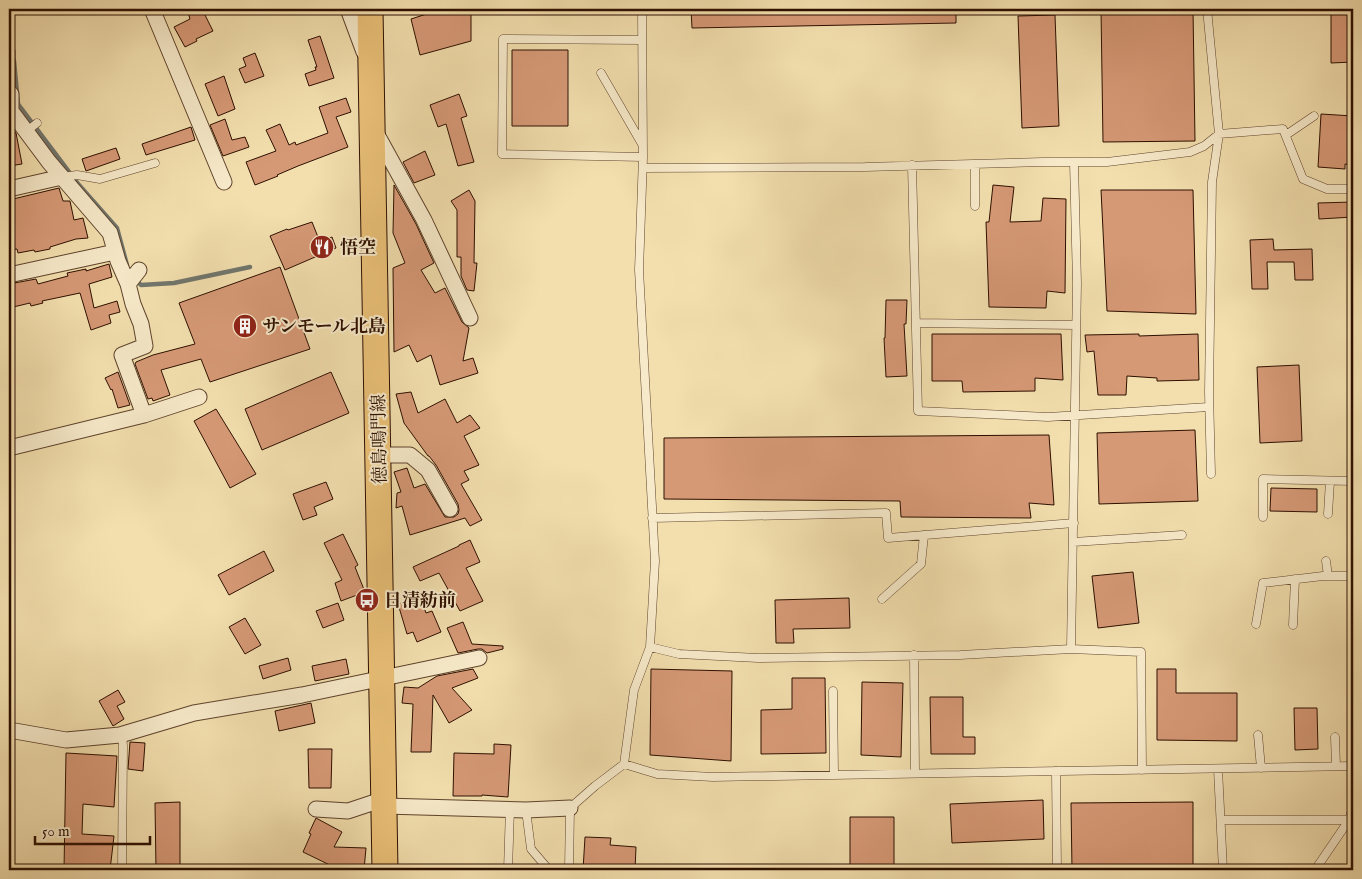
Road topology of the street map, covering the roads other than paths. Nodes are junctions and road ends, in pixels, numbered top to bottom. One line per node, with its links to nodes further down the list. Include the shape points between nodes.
1 (152, 9): 23 (street)
2 (348, 9): 8 (street)
3 (370, 9): 8 (main road, 徳島鳴門線)
4 (642, 9): 6 (lane)
5 (1207, 9): 13 (lane)
6 (642, 40): 15 (lane); 16 (lane, via 504,39 502,154)
7 (9, 48): 10 (lane, via 12,51)
8 (372, 72): 12 (main road, 徳島鳴門線)
9 (601, 73): 15 (lane)
10 (10, 94): 22 (street, via 11,111 32,127 49,162)
11 (1314, 116): 14 (lane)
12 (373, 128): 31 (street, via 424,220); 39 (main road, 徳島鳴門線)
13 (1219, 134): 14 (lane, via 1284,129); 17 (lane, via 1190,152 1107,162); 35 (lane, via 1212,182)
14 (1286, 135): 25 (lane, via 1303,179 1327,190)
15 (643, 146): 16 (lane)
16 (643, 157): 21 (lane)
17 (1074, 162): 19 (lane); 33 (lane)
18 (155, 163): 22 (lane, via 100,179)
19 (975, 164): 20 (lane); 26 (lane)
20 (912, 165): 21 (lane); 32 (lane)
21 (643, 168): 46 (lane, via 639,270)
22 (69, 176): 24 (street); 27 (street, via 110,233)
23 (224, 182)
24 (9, 189)
25 (1353, 189)
26 (975, 206)
27 (115, 252): 29 (street); 30 (street)
28 (139, 270): 30 (street)
29 (9, 275)
30 (128, 284): 37 (street, via 145,346 122,355)
31 (470, 318)
32 (916, 323): 33 (lane); 36 (lane, via 918,411 1048,417)
33 (1076, 324): 36 (lane)
34 (199, 397): 37 (street)
35 (1209, 407): 36 (lane); 40 (lane)
36 (1075, 414): 47 (lane)
37 (144, 415): 38 (street)
38 (9, 448)
39 (379, 455): 43 (street, via 410,455 428,470); 62 (main road, 徳島鳴門線)
40 (1211, 474)
41 (1330, 481): 42 (lane); 44 (lane); 45 (lane, via 1263,479)
42 (1353, 481)
43 (450, 509)
44 (1328, 514)
45 (1263, 517)
46 (652, 518): 48 (lane, via 886,513 888,538); 58 (lane, via 654,561)
47 (1074, 523): 48 (lane); 50 (lane)
48 (924, 535): 55 (lane, via 921,564)
49 (1182, 535): 50 (lane)
50 (1074, 542): 59 (lane)
51 (1326, 561): 52 (lane)
52 (1328, 576): 53 (lane); 54 (lane)
53 (1353, 576)
54 (1295, 579): 56 (lane, via 1263,582); 57 (lane)
55 (882, 599)
56 (1256, 624)
57 (1293, 625)
58 (650, 647): 60 (lane, via 679,654 758,658); 68 (lane, via 634,690)
59 (1071, 649): 60 (lane); 73 (lane, via 1141,652)
60 (914, 655): 75 (lane)
61 (479, 658): 62 (street)
62 (383, 679): 65 (street, via 194,713); 77 (main road, 徳島鳴門線)
63 (833, 691): 76 (lane)
64 (9, 730): 65 (street, via 66,740)
65 (122, 735): 85 (lane)
66 (1258, 735): 71 (lane)
67 (1335, 737): 69 (lane)
68 (624, 764): 76 (lane, via 666,775); 79 (lane)
69 (1336, 766): 70 (lane); 71 (lane)
70 (1353, 766)
71 (1261, 768): 72 (lane)
72 (1218, 769): 73 (lane); 83 (lane)
73 (1142, 770): 74 (lane)
74 (1056, 771): 75 (lane); 90 (lane)
75 (915, 773): 76 (lane)
76 (834, 774)
77 (384, 802): 80 (street, via 346,817); 81 (street); 86 (main road, 徳島鳴門線)
78 (1353, 807): 84 (lane)
79 (570, 808): 82 (street); 89 (lane)
80 (316, 809)
81 (510, 810): 82 (street); 87 (lane)
82 (526, 810): 88 (lane, via 531,850)
83 (1221, 820): 84 (lane); 91 (lane)
84 (1349, 820): 92 (lane)
85 (122, 870)
86 (385, 870)
87 (508, 870)
88 (549, 870)
89 (569, 870)
90 (1057, 870)
91 (1223, 870)
92 (1315, 870)

